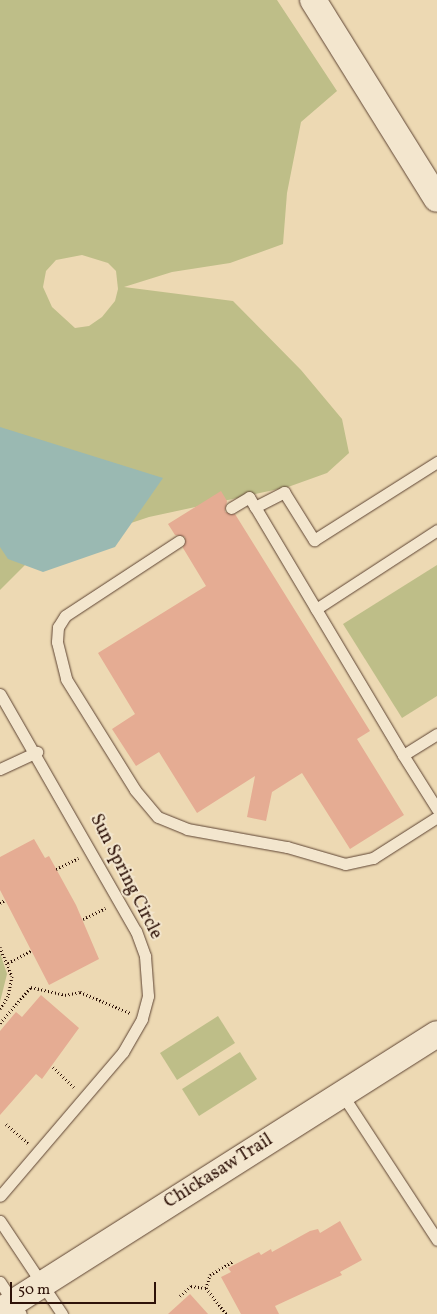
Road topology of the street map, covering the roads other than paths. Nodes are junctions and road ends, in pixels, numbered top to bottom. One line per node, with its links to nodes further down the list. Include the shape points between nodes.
1 (312, 0): 2 (street)
2 (437, 200)
3 (437, 462): 4 (lane, via 314,540 284,492)
4 (255, 507): 5 (lane, via 249,497); 8 (lane)
5 (232, 508)
6 (437, 530): 8 (lane)
7 (179, 541): 15 (lane, via 65,616 58,627 57,642 66,679 135,790 158,817 187,829 287,847 345,864 373,858)
8 (316, 609): 12 (lane)
9 (0, 694): 11 (lane, Sun Spring Circle)
10 (437, 734): 12 (lane)
11 (37, 752): 13 (lane); 18 (lane, Sun Spring Circle, via 120,901 145,956 148,996 142,1018 123,1052)
12 (403, 755): 14 (lane)
13 (0, 769)
14 (437, 809)
15 (437, 817)
16 (437, 1034): 17 (street, Chickasaw Trail)
17 (342, 1094): 20 (lane); 21 (street, Chickasaw Trail)
18 (0, 1196)
19 (0, 1221): 21 (lane)
20 (437, 1240)
21 (42, 1284): 22 (street, Chickasaw Trail); 23 (lane)
22 (9, 1302)
23 (62, 1314)

